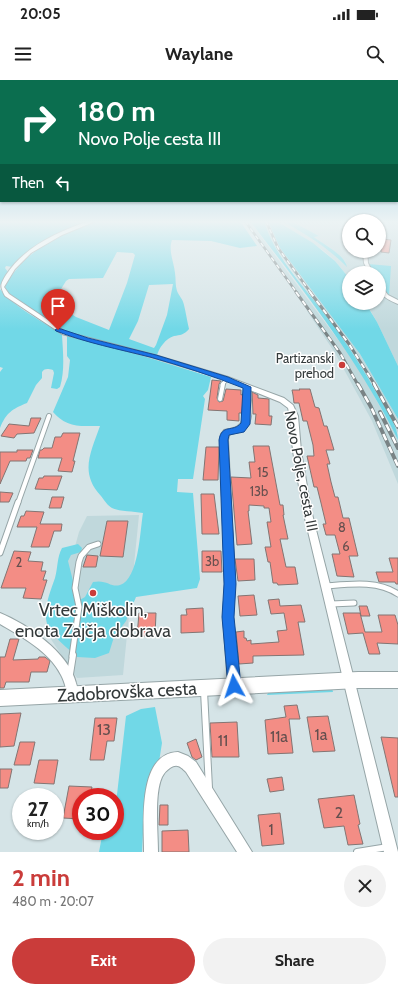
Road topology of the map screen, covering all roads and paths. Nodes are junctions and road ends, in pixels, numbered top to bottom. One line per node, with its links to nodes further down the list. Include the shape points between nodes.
1 (24, 257): 2 (street, via 12,269)
2 (1, 287): 5 (street, Novo Polje, cesta III, via 7,295 64,333 153,356)
3 (386, 296): 4 (street)
4 (398, 302)
5 (227, 379): 6 (street, Novo Polje, cesta III); 7 (lane, via 222,385)
6 (247, 387): 11 (street, Novo Polje, cesta III, via 282,400 291,407 302,485); 19 (street, via 246,424 241,430 227,432 224,440 230,584 228,617)
7 (220, 400)
8 (49, 416): 10 (lane)
9 (98, 544): 16 (lane, via 89,547 81,556 75,588 79,607)
10 (0, 553)
11 (326, 586): 12 (lane, via 380,585 392,588); 14 (street, Novo Polje, cesta III)
12 (398, 594)
13 (354, 603): 14 (lane)
14 (330, 604): 17 (street, Novo Polje, cesta III)
15 (0, 618): 16 (street, via 58,658)
16 (69, 677): 21 (street)
17 (350, 680): 18 (main road, Zadobrovška cesta); 19 (main road, Zadobrovška cesta); 24 (street, Novo Polje, cesta III)
18 (398, 680)
19 (234, 686): 20 (main road, Zadobrovška cesta)
20 (204, 688): 21 (main road, Zadobrovška cesta); 23 (lane)
21 (73, 694): 22 (main road, Zadobrovška cesta)
22 (0, 698)
23 (210, 798): 25 (street, via 184,760 171,760 162,765 157,772 153,793); 26 (street)
24 (390, 850): 27 (lane)
25 (151, 852)
26 (245, 852)
27 (357, 852)

